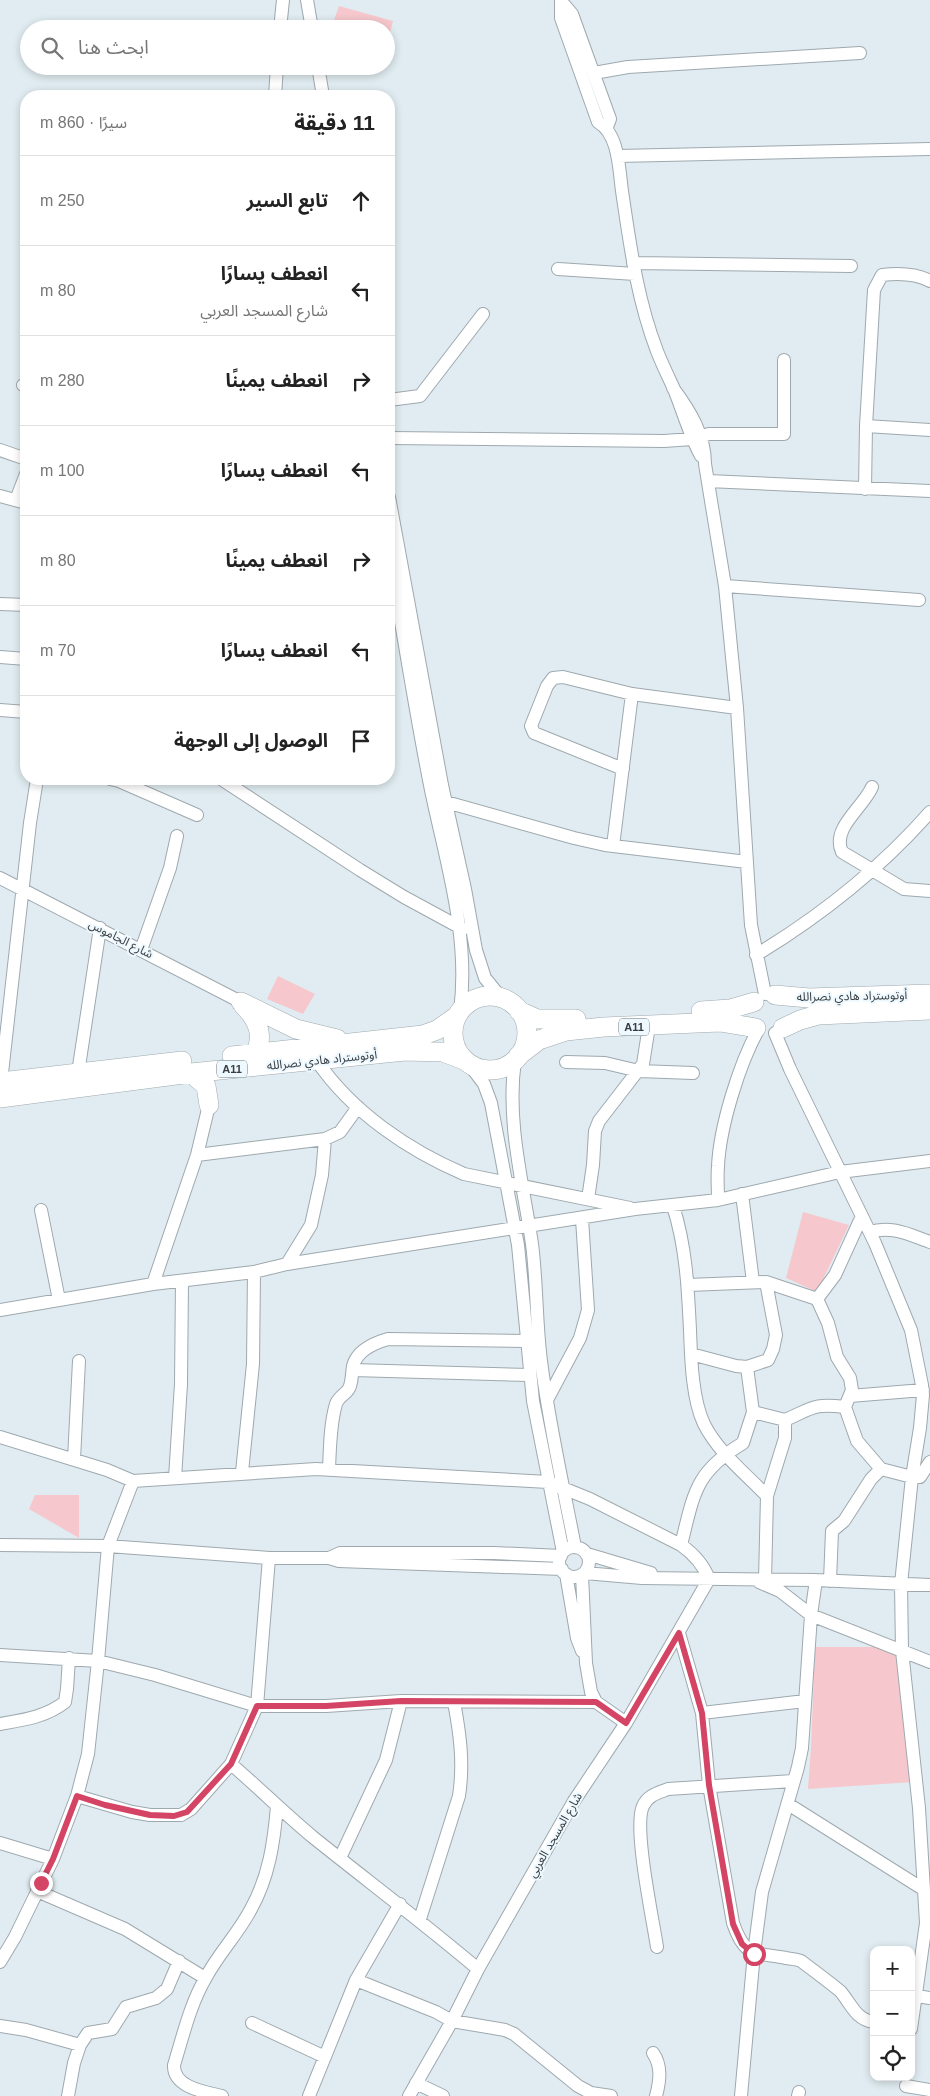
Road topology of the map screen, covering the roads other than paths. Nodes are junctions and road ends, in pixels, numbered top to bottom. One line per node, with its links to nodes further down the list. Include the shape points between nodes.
1 (283, 0): 5 (street)
2 (300, 0): 6 (street)
3 (307, 0): 7 (street)
4 (561, 0): 9 (street, via 572,14); 16 (street, via 561,18 598,122)
5 (281, 20)
6 (303, 20)
7 (310, 20)
8 (860, 53): 9 (street, via 628,67)
9 (594, 73): 16 (street, via 610,118)
10 (276, 75): 13 (street)
11 (311, 75): 14 (street)
12 (320, 75): 15 (street)
13 (275, 90)
14 (313, 90)
15 (322, 90)
16 (607, 127): 18 (street)
17 (930, 149): 18 (street)
18 (618, 156): 20 (street)
19 (851, 266): 20 (street)
20 (634, 268): 21 (street); 28 (street, via 656,350)
21 (558, 269)
22 (930, 281): 26 (street, via 900,273 882,274 874,290)
23 (484, 314): 25 (street, via 420,396)
24 (784, 360): 28 (street, via 784,434)
25 (395, 399)
26 (866, 426): 27 (street); 33 (street)
27 (930, 430)
28 (696, 437): 29 (street, via 664,441); 32 (street)
29 (395, 438)
30 (0, 450): 31 (street)
31 (20, 457)
32 (708, 480): 33 (street); 39 (street)
33 (865, 489): 34 (street)
34 (930, 491)
35 (0, 496): 36 (street)
36 (20, 501)
37 (395, 529): 54 (street)
38 (395, 586): 64 (street)
39 (725, 586): 40 (street); 46 (street)
40 (919, 600)
41 (0, 604): 42 (street)
42 (20, 605)
43 (0, 657): 44 (street)
44 (20, 659)
45 (632, 694): 46 (street); 49 (street); 49 (street, via 562,677 553,678 531,726 534,733)
46 (737, 708): 59 (street)
47 (0, 710): 48 (street)
48 (20, 712)
49 (623, 769): 58 (street)
50 (36, 785): 62 (street)
51 (129, 785): 56 (street)
52 (230, 785): 64 (street, via 360,870)
53 (872, 787): 60 (street, via 840,834 838,844 842,852)
54 (446, 802): 58 (street); 66 (street)
55 (930, 812): 60 (street)
56 (197, 815)
57 (177, 836): 67 (street, via 170,868)
58 (613, 846): 59 (street)
59 (747, 862): 68 (street)
60 (872, 870): 63 (street, via 904,889); 68 (street, via 839,900)
61 (0, 878): 62 (street, شارع الجاموس)
62 (22, 889): 65 (street, شارع الجاموس); 89 (street)
63 (930, 891)
64 (458, 927): 66 (street); 75 (street, via 463,969)
65 (100, 928): 67 (street, شارع الجاموس); 87 (street)
66 (472, 932): 71 (street, via 482,971)
67 (141, 950): 72 (street, شارع الجاموس)
68 (756, 955): 70 (street)
69 (930, 994): 70 (highway, أوتوستراد هادي نصرالله / A11)
70 (765, 997): 74 (highway, أوتوستراد هادي نصرالله / A11, via 723,1010 559,1021 531,1018); 77 (highway, via 750,1007 750,1017); 77 (highway, via 784,1000 788,1009 788,1019)
71 (502, 999): 74 (highway, أوتوستراد هادي نصرالله / A11); 75 (highway, أوتوستراد هادي نصرالله / A11, via 480,998)
72 (240, 1002): 78 (highway, via 303,1032); 79 (highway, via 259,1028 260,1042)
73 (930, 1010): 77 (highway, أوتوستراد هادي نصرالله, via 818,1015)
74 (519, 1011): 80 (highway, via 526,1030 525,1044)
75 (458, 1014): 78 (highway, أوتوستراد هادي نصرالله / A11, via 437,1030); 82 (highway, via 453,1039)
76 (649, 1026): 77 (highway, أوتوستراد هادي نصرالله / A11, via 720,1022); 80 (highway, أوتوستراد هادي نصرالله / A11, via 559,1032 539,1040); 85 (street, via 646,1052)
77 (768, 1030): 96 (street); 101 (street, via 752,1041 722,1133)
78 (358, 1043): 79 (highway, أوتوستراد هادي نصرالله / A11)
79 (255, 1054): 87 (highway, أوتوستراد هادي نصرالله / A11)
80 (517, 1058): 82 (highway, أوتوستراد هادي نصرالله / A11, via 505,1067 493,1070 481,1069); 98 (street, via 512,1082 512,1111)
81 (317, 1061): 82 (highway, أوتوستراد هادي نصرالله / A11, via 422,1050 443,1052); 84 (highway, أوتوستراد هادي نصرالله / A11); 92 (street)
82 (467, 1062): 97 (street, via 484,1084 490,1103)
83 (566, 1062): 85 (street, via 605,1063)
84 (226, 1069): 88 (highway, أوتوستراد هادي نصرالله / A11); 91 (highway)
85 (639, 1071): 86 (street); 100 (street, via 599,1121 595,1131)
86 (693, 1072)
87 (78, 1073): 89 (highway, أوتوستراد هادي نصرالله / A11)
88 (191, 1073): 90 (highway, أوتوستراد هادي نصرالله / A11); 91 (highway, via 206,1086)
89 (0, 1082)
90 (0, 1098)
91 (209, 1105): 94 (street)
92 (358, 1108): 93 (street, via 340,1132); 97 (street, via 394,1135 447,1167)
93 (324, 1139): 94 (street); 111 (street, via 322,1175 311,1225)
94 (196, 1155): 115 (street)
95 (930, 1161): 96 (street)
96 (840, 1172): 99 (street); 105 (street)
97 (505, 1183): 98 (street); 108 (street)
98 (523, 1186): 100 (street); 107 (street)
99 (742, 1194): 101 (street); 114 (street)
100 (588, 1198): 104 (street)
101 (718, 1200): 102 (street)
102 (673, 1206): 104 (street); 116 (street, via 679,1224)
103 (41, 1210): 118 (street)
104 (635, 1210): 106 (street)
105 (862, 1216): 109 (street); 117 (street, via 835,1275)
106 (582, 1219): 107 (street); 127 (street, via 588,1310 580,1338)
107 (529, 1226): 108 (street); 127 (street)
108 (515, 1228): 111 (street); 120 (street)
109 (870, 1232): 110 (street, via 892,1230); 126 (street, via 911,1330)
110 (930, 1242)
111 (287, 1264): 112 (street)
112 (254, 1272): 113 (street); 137 (street, via 253,1364)
113 (182, 1281): 115 (street); 138 (street, via 181,1384)
114 (760, 1282): 116 (street); 117 (street); 123 (street, via 773,1313 776,1335 766,1361)
115 (153, 1284): 118 (street)
116 (688, 1285): 121 (street)
117 (817, 1299): 128 (street, via 828,1323 837,1357 850,1378 852,1390)
118 (59, 1300): 119 (street)
119 (0, 1310)
120 (526, 1341): 124 (street, via 388,1339 364,1350 355,1361); 125 (street)
121 (691, 1354): 123 (street); 132 (street, via 701,1416)
122 (79, 1361): 133 (street)
123 (747, 1367): 129 (street)
124 (353, 1370): 125 (street); 135 (street, via 348,1390 336,1404)
125 (529, 1374): 141 (street)
126 (925, 1393): 128 (street); 139 (street)
127 (547, 1400): 142 (street)
128 (848, 1402): 130 (street, via 812,1406); 136 (street, via 857,1441)
129 (753, 1412): 130 (street); 132 (street, via 743,1443)
130 (785, 1420): 143 (street, via 785,1438)
131 (0, 1437): 133 (street)
132 (725, 1454): 143 (street); 145 (street, via 699,1482)
133 (74, 1459): 140 (street)
134 (930, 1462): 139 (street)
135 (329, 1469): 137 (street); 141 (street)
136 (881, 1469): 139 (street); 158 (street, via 844,1521 832,1531)
137 (242, 1472): 138 (street)
138 (175, 1478): 140 (street)
139 (921, 1478): 159 (street)
140 (133, 1481): 146 (street)
141 (548, 1482): 142 (street); 147 (street)
142 (562, 1486): 145 (street); 147 (street)
143 (767, 1496): 156 (street)
144 (0, 1545): 146 (street)
145 (681, 1545): 154 (street, via 698,1559)
146 (108, 1546): 149 (street); 166 (street)
147 (566, 1552): 148 (street, via 582,1549); 150 (street, via 340,1553); 151 (street)
148 (587, 1554): 152 (street, via 589,1562); 153 (street)
149 (269, 1558): 150 (street); 173 (street)
150 (329, 1558): 151 (street, via 339,1562 494,1566)
151 (564, 1572): 152 (street, via 574,1577); 168 (street, via 577,1638)
152 (583, 1574): 153 (street); 168 (street)
153 (673, 1577): 154 (street)
154 (709, 1578): 155 (street); 162 (street, شارع المسجد العربي)
155 (747, 1579): 156 (street); 161 (street, via 780,1591)
156 (764, 1580): 157 (street)
157 (816, 1580): 158 (street); 161 (street)
158 (830, 1581): 159 (street)
159 (901, 1584): 160 (street); 163 (street)
160 (930, 1585)
161 (811, 1615): 163 (street); 170 (street)
162 (679, 1633): 174 (street); 175 (street, شارع المسجد العربي)
163 (902, 1651): 167 (street); 184 (street)
164 (0, 1655): 165 (street)
165 (69, 1658): 166 (street); 176 (street, via 65,1702 24,1721)
166 (98, 1661): 173 (street); 180 (street, via 88,1754)
167 (930, 1662)
168 (586, 1663): 172 (street, via 589,1685)
169 (401, 1701): 171 (street); 173 (street); 186 (street, via 386,1760)
170 (804, 1701): 174 (street); 178 (street, via 802,1748)
171 (454, 1702): 172 (street); 191 (street, via 461,1740 462,1778)
172 (596, 1702): 175 (street)
173 (257, 1706): 177 (street)
174 (702, 1713): 179 (street)
175 (626, 1723): 197 (street, شارع المسجد العربي, via 574,1801)
176 (0, 1724)
177 (231, 1764): 180 (street, via 191,1809 181,1815 132,1812); 183 (street)
178 (793, 1781): 179 (street); 182 (street)
179 (709, 1785): 193 (street, via 654,1794 642,1808 640,1837); 194 (street, via 733,1924 742,1944)
180 (77, 1796): 187 (street)
181 (930, 1797): 184 (street)
182 (788, 1804): 188 (street); 194 (street, via 762,1892)
183 (277, 1806): 186 (street); 198 (street, via 266,1876 251,1910)
184 (919, 1808): 188 (street)
185 (0, 1843): 187 (street)
186 (340, 1858): 190 (street)
187 (53, 1859): 189 (street)
188 (923, 1889): 192 (street)
189 (37, 1891): 195 (street); 196 (street, via 107,1920)
190 (400, 1904): 191 (street); 199 (street)
191 (420, 1919): 197 (street)
192 (928, 1924): 200 (street)
193 (657, 1947)
194 (754, 1954): 204 (street, via 800,1961 840,1991 852,2010); 221 (street)
195 (1, 1960)
196 (178, 1961): 198 (street); 207 (street, via 163,1994 126,2007 112,2029 88,2033)
197 (478, 1969): 203 (street, شارع المسجد العربي)
198 (205, 1978): 213 (street, via 174,2065 176,2076)
199 (356, 1980): 203 (street); 209 (street)
200 (916, 1996): 201 (street); 202 (street)
201 (930, 1998)
202 (915, 2002)
203 (452, 2021): 210 (street, شارع المسجد العربي); 214 (street, via 514,2034 578,2086)
204 (870, 2022)
205 (252, 2023): 209 (street)
206 (0, 2026): 207 (street)
207 (80, 2044): 215 (street)
208 (653, 2053): 220 (street, via 659,2066)
209 (325, 2056): 217 (street)
210 (416, 2083): 218 (street, شارع المسجد العربي); 219 (street)
211 (905, 2086): 212 (street)
212 (930, 2090)
213 (189, 2092): 216 (street)
214 (604, 2095)
215 (68, 2096)
216 (222, 2096)
217 (309, 2096)
218 (409, 2096)
219 (442, 2096)
220 (656, 2096)
221 (741, 2096)

